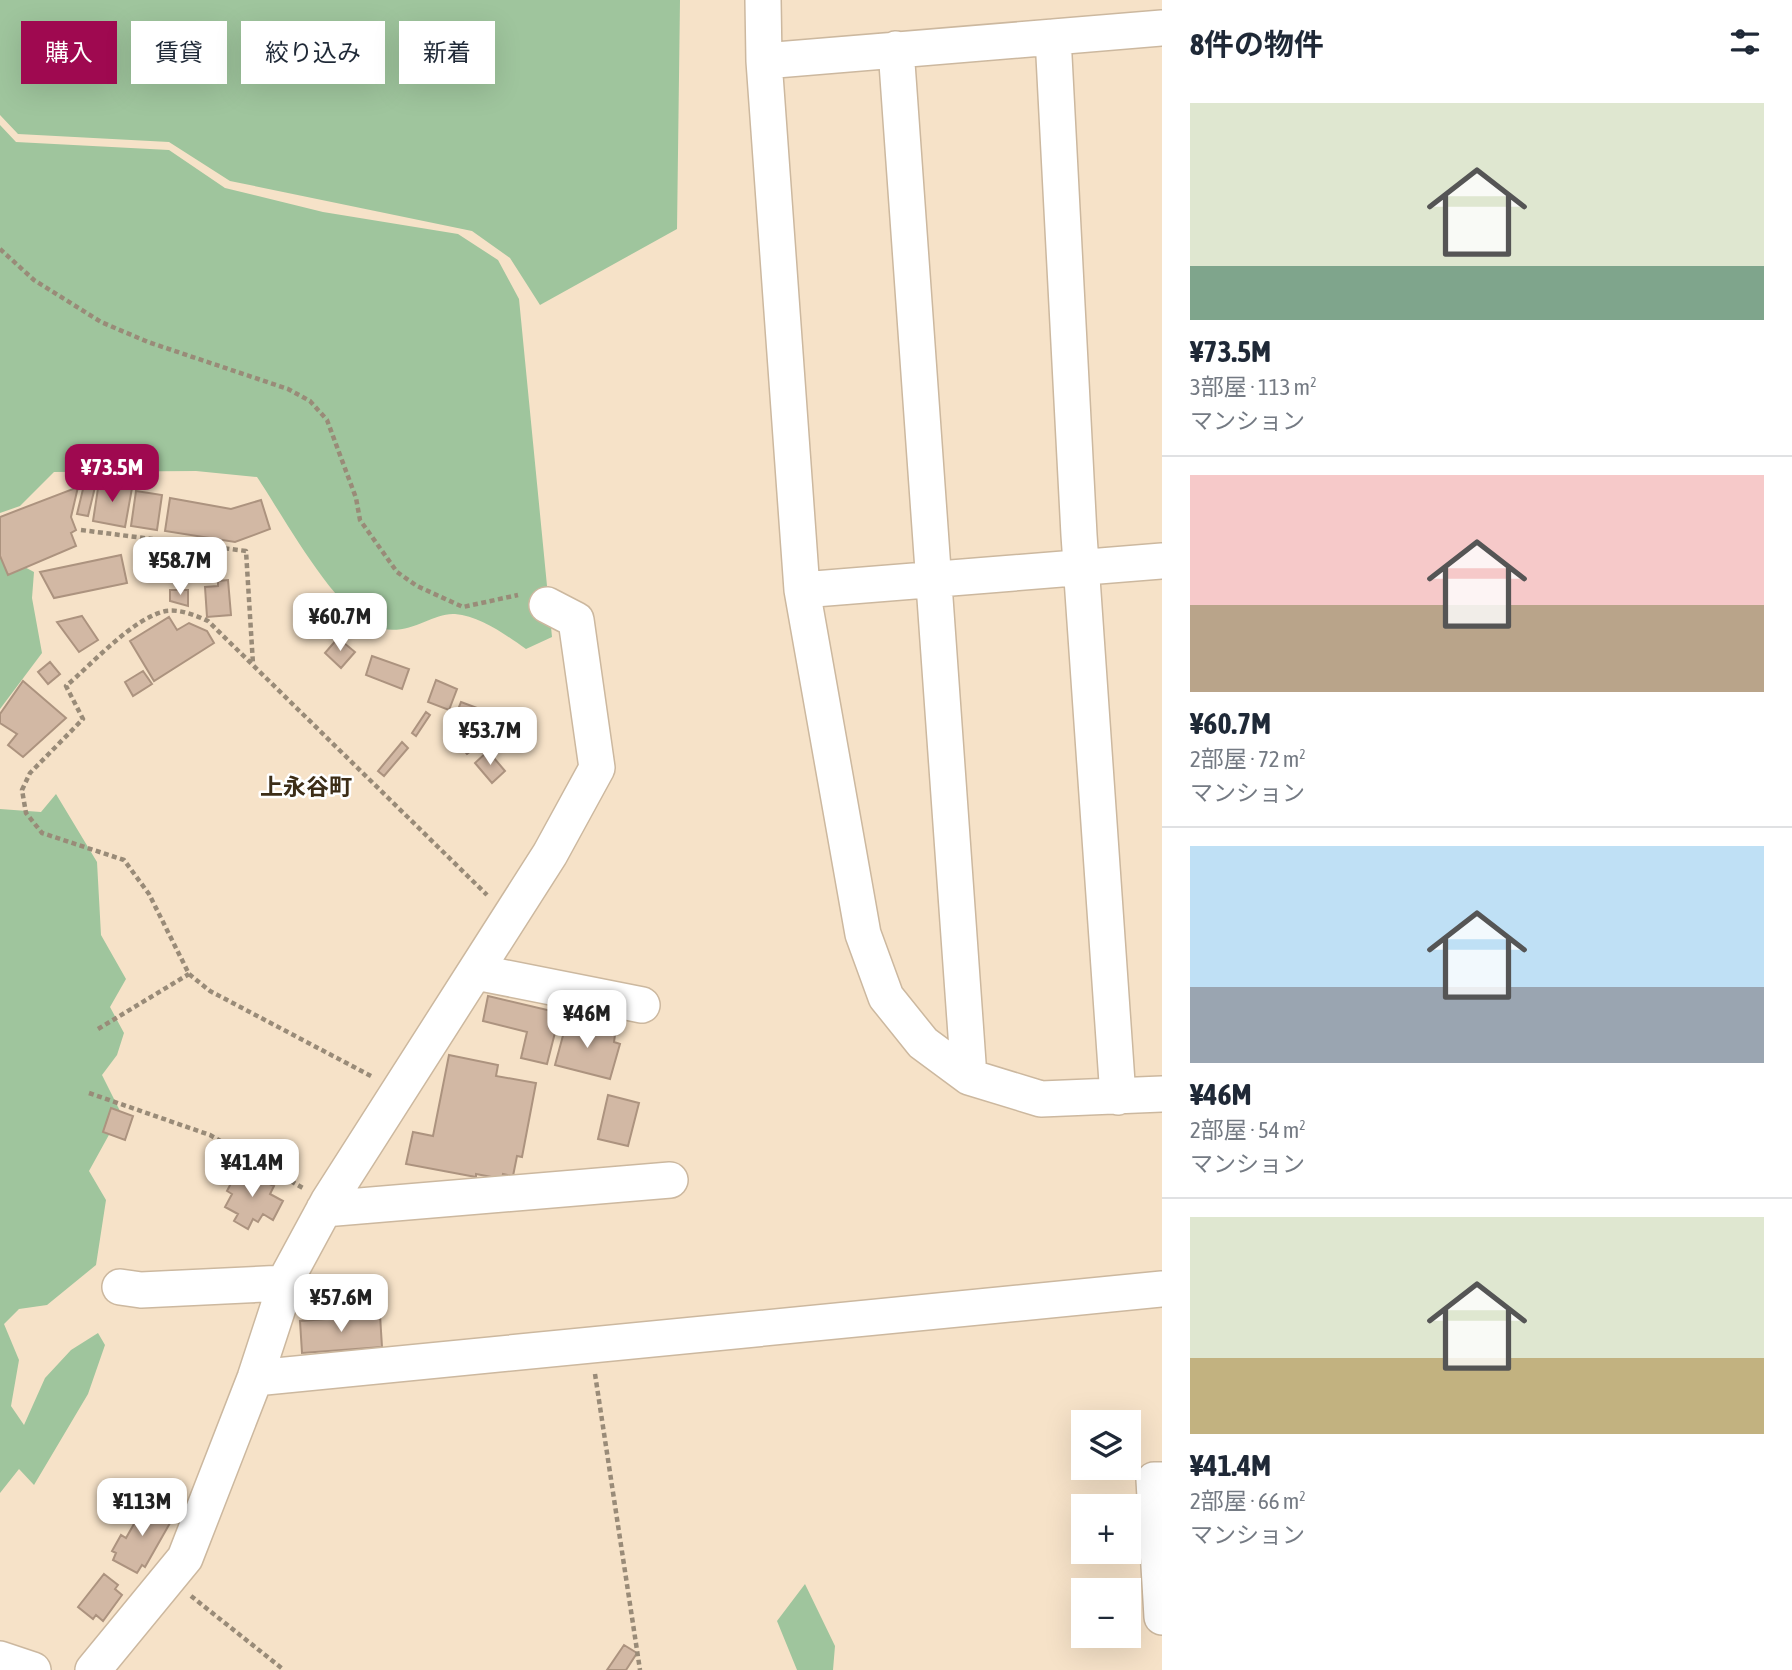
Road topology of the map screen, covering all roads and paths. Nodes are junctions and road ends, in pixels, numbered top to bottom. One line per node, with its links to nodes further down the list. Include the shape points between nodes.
1 (763, 0): 5 (street)
2 (1162, 28): 3 (street)
3 (1053, 37): 4 (street); 9 (street)
4 (897, 50): 5 (street); 10 (street)
5 (764, 61): 11 (street)
6 (0, 249): 12 (path, via 34,280 101,322 310,401 327,420 360,520 397,572 417,586 463,607 542,590 551,593)
7 (81, 530): 13 (path, via 246,551)
8 (1162, 561): 9 (street)
9 (1082, 567): 10 (street); 23 (street)
10 (934, 580): 11 (street); 19 (street)
11 (802, 590): 19 (street, via 863,933 886,997 923,1044)
12 (547, 605): 14 (street, via 576,620 597,768)
13 (253, 666): 14 (path); 16 (path, via 208,621 191,613 168,611 147,618 66,686 83,719 30,773 22,790 26,813 42,833 124,860 149,894)
14 (510, 918): 15 (street)
15 (476, 972): 17 (street); 20 (street)
16 (189, 974): 18 (path); 20 (path, via 210,991)
17 (642, 1005)
18 (98, 1029)
19 (969, 1077): 23 (street, via 1041,1099)
20 (399, 1091): 25 (street)
21 (89, 1093): 25 (path, via 210,1135)
22 (1162, 1094): 23 (street)
23 (1118, 1097)
24 (670, 1180): 25 (street)
25 (326, 1205): 26 (street)
26 (285, 1283): 27 (street, via 141,1290); 30 (street)
27 (120, 1287)
28 (1162, 1289): 29 (street)
29 (590, 1345): 30 (street); 38 (path)
30 (255, 1378): 32 (street, via 185,1558)
31 (1162, 1480): 33 (street, via 1154,1480)
32 (169, 1578): 36 (street); 37 (path)
33 (1162, 1617)
34 (0, 1659): 35 (street)
35 (33, 1670)
36 (93, 1670)
37 (284, 1670)
38 (640, 1670)

